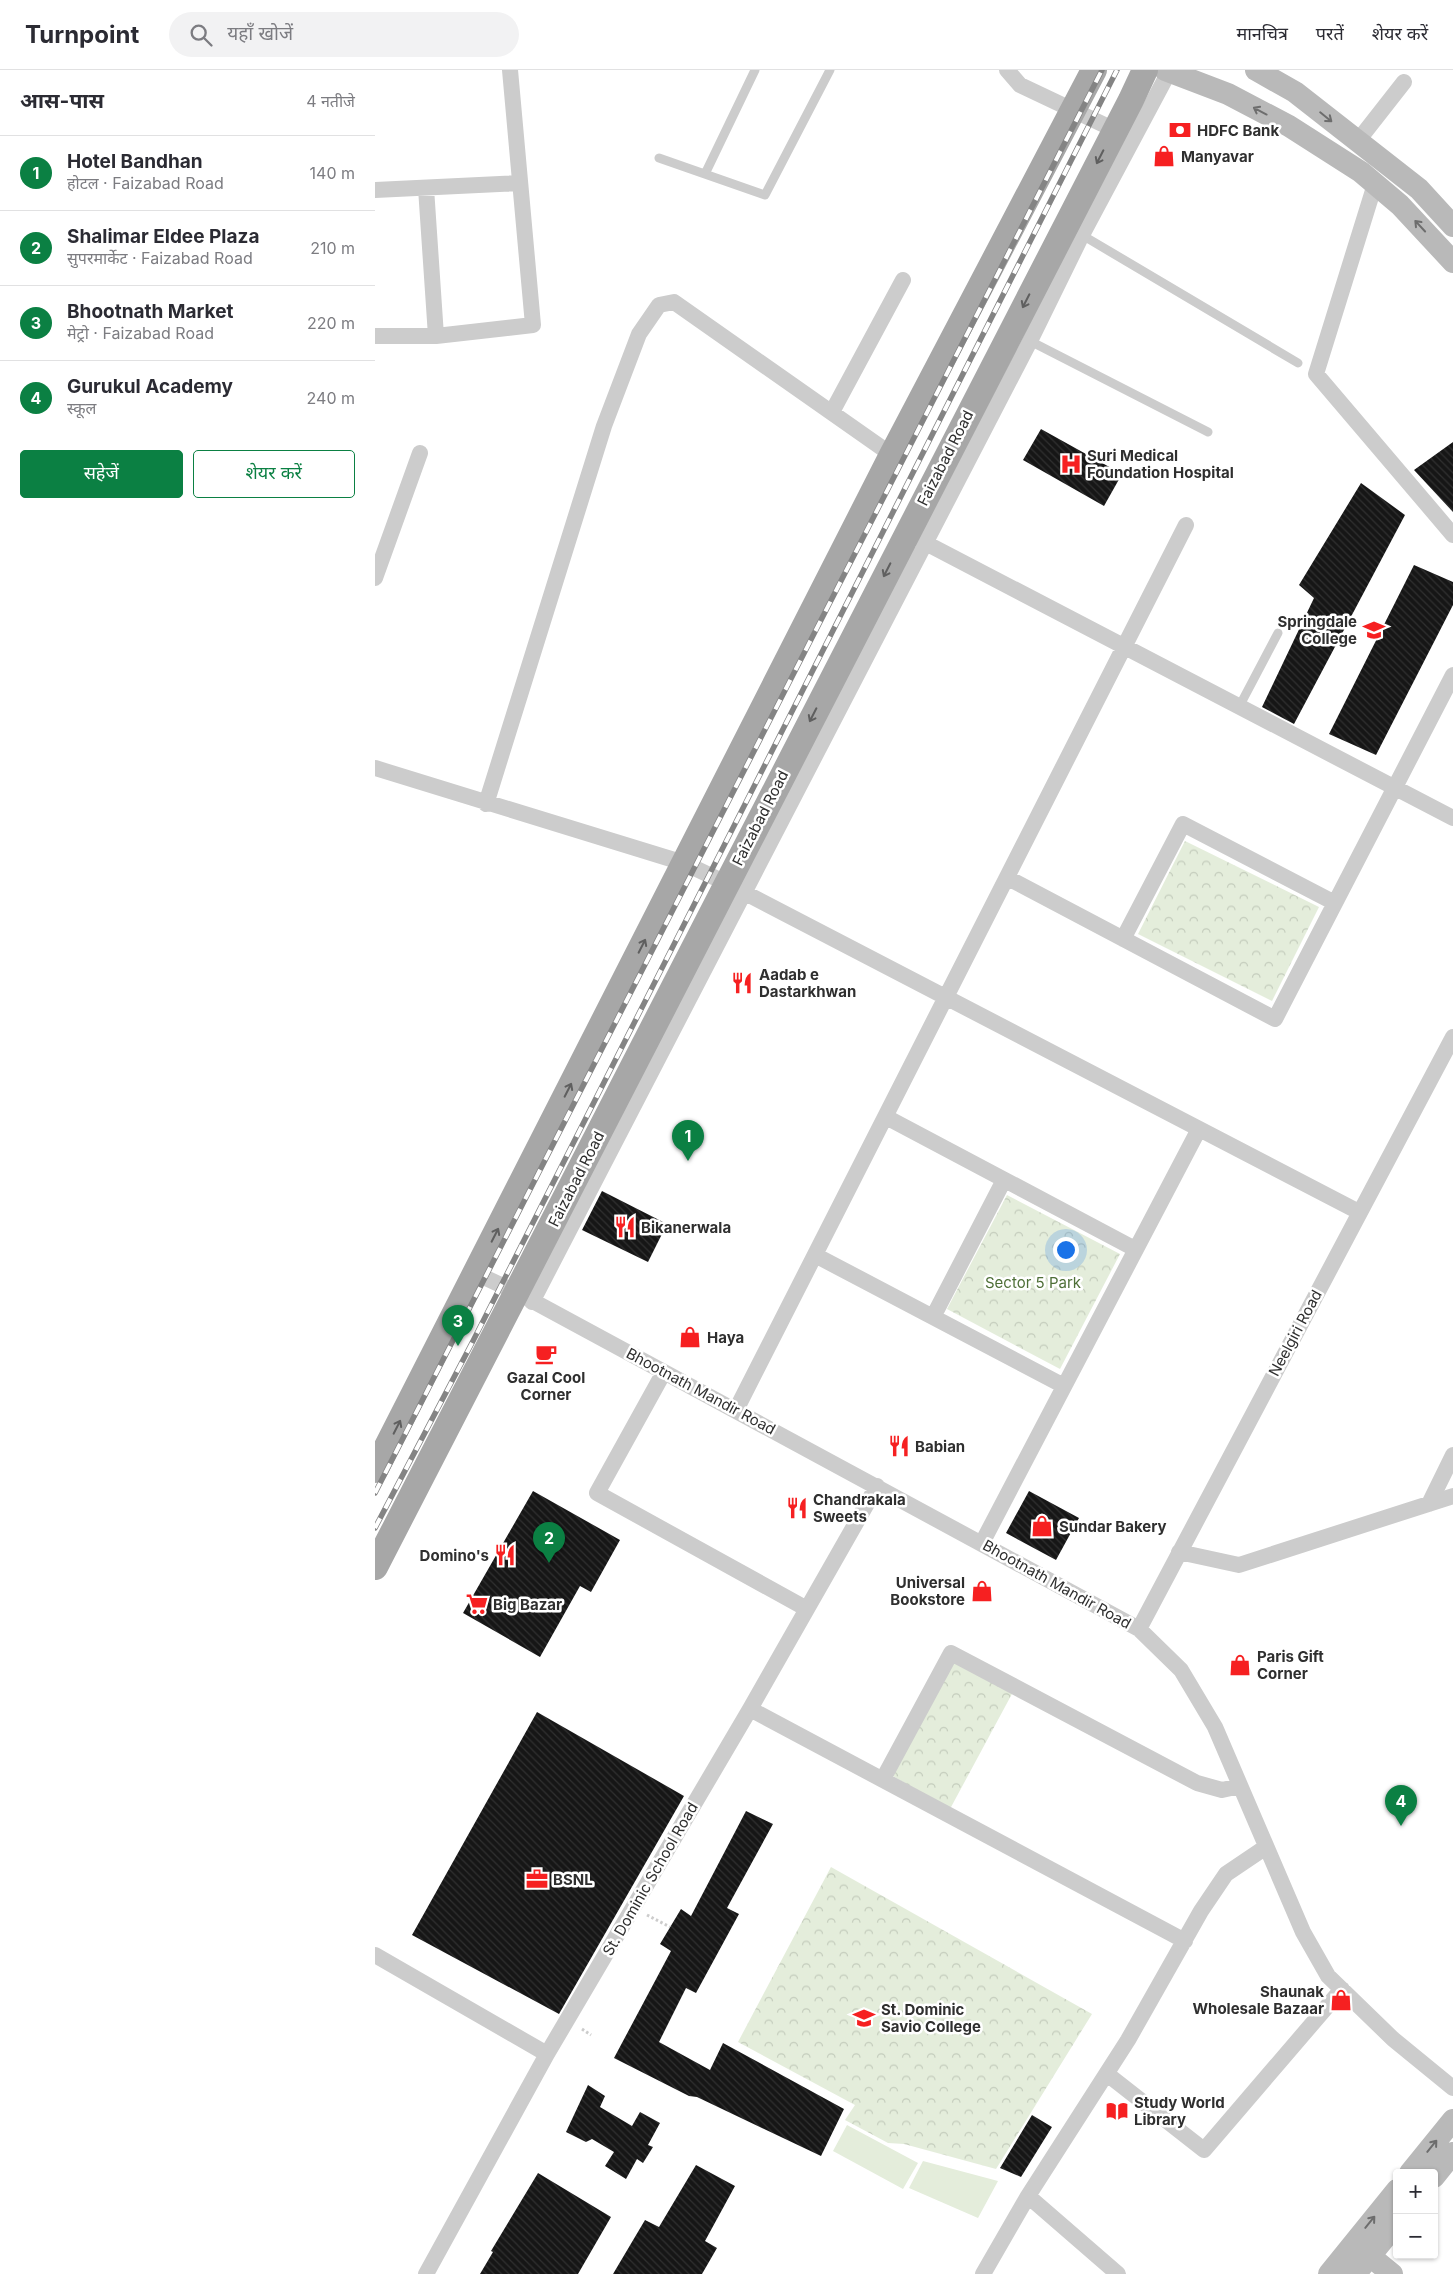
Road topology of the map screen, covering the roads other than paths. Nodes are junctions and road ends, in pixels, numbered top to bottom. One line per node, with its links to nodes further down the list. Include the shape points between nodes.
1 (510, 70): 14 (street)
2 (755, 70): 13 (lane)
3 (1007, 70): 9 (street, via 1020,85)
4 (1095, 70): 9 (main road)
5 (1162, 70): 10 (main road, Faizabad Road); 15 (street, one-way to 5, via 1289,126 1227,94); 19 (street)
6 (1257, 70): 11 (street, one-way to 11, via 1295,92)
7 (828, 71): 13 (lane, via 765,195)
8 (1404, 82): 11 (street)
9 (1073, 110): 10 (street); 29 (main road)
10 (1115, 130): 32 (main road, Faizabad Road, one-way to 32)
11 (1357, 142): 18 (street, via 1419,189)
12 (659, 158): 13 (lane)
13 (705, 174)
14 (520, 183): 16 (street); 23 (street, via 533,325)
15 (1375, 184): 20 (street, one-way to 15); 31 (street, via 1316,374)
16 (426, 188): 17 (street); 23 (street)
17 (375, 190)
18 (1453, 226)
19 (1082, 235): 24 (street); 25 (lane)
20 (1451, 254)
21 (903, 280): 26 (street)
22 (375, 336): 23 (street)
23 (436, 336)
24 (1031, 341): 27 (lane); 32 (street)
25 (1298, 363)
26 (832, 412): 29 (street); 40 (street, via 675,302 659,305 639,334 604,426)
27 (1208, 432)
28 (420, 453): 33 (street)
29 (892, 455): 42 (main road)
30 (1186, 525): 35 (street)
31 (1453, 535)
32 (916, 538): 35 (street); 44 (main road, Faizabad Road)
33 (376, 574)
34 (1278, 633): 37 (lane)
35 (1125, 647): 37 (street); 43 (street)
36 (1453, 675): 39 (street)
37 (1239, 707): 39 (street)
38 (375, 768): 40 (street)
39 (1394, 788): 41 (street); 45 (street)
40 (486, 804): 42 (street)
41 (1453, 818)
42 (684, 864): 44 (street); 55 (main road, one-way to 42)
43 (1008, 878): 46 (street); 47 (street)
44 (735, 888): 47 (street); 56 (main road, Faizabad Road)
45 (1335, 903): 46 (street, via 1183,824); 46 (street, via 1275,1019)
46 (1123, 939)
47 (947, 998): 49 (street); 50 (street)
48 (1453, 1037): 52 (street, Neelgiri Road)
49 (886, 1117): 51 (street); 54 (street)
50 (1199, 1129): 52 (street); 53 (street)
51 (1004, 1180): 53 (street); 57 (street)
52 (1359, 1212): 67 (street, Neelgiri Road)
53 (1135, 1249): 59 (street)
54 (815, 1255): 57 (street); 60 (street)
55 (475, 1274): 56 (street, Bhootnath Mandir Road); 62 (main road, one-way to 55)
56 (525, 1298): 58 (street, Bhootnath Mandir Road); 68 (main road, Faizabad Road)
57 (933, 1317): 59 (street)
58 (664, 1372): 60 (street, Bhootnath Mandir Road); 69 (street, via 597,1493)
59 (1064, 1386): 66 (street)
60 (736, 1410): 63 (street, Bhootnath Mandir Road)
61 (1453, 1455): 65 (street)
62 (375, 1470)
63 (877, 1486): 66 (street, Bhootnath Mandir Road); 69 (street, St. Dominic School Road)
64 (1453, 1496): 65 (street)
65 (1429, 1504): 67 (street, via 1239,1565)
66 (981, 1543): 70 (street, Bhootnath Mandir Road)
67 (1179, 1552): 70 (street, Neelgiri Road)
68 (375, 1567)
69 (807, 1609): 71 (street, St. Dominic School Road)
70 (1139, 1629): 73 (street, Bhootnath Mandir Road, via 1181,1670 1215,1727)
71 (750, 1709): 72 (street); 78 (street, St. Dominic School Road)
72 (883, 1779): 73 (street, via 951,1653 1197,1783 1222,1790); 75 (street)
73 (1240, 1786): 74 (street, Bhootnath Mandir Road)
74 (1266, 1847): 75 (street, via 1227,1874); 77 (street, Bhootnath Mandir Road, via 1303,1932 1329,1976)
75 (1185, 1940): 79 (street)
76 (375, 1954): 78 (street)
77 (1342, 1989): 79 (street, via 1204,2150); 80 (street, Bhootnath Mandir Road, via 1393,2039)
78 (547, 2054): 90 (street, St. Dominic School Road)
79 (1107, 2074): 86 (street)
80 (1453, 2088)
81 (1453, 2120): 83 (street, one-way to 81)
82 (1453, 2153): 84 (street)
83 (1414, 2169)
84 (1438, 2172)
85 (1393, 2195): 88 (street, one-way to 85)
86 (1028, 2196): 91 (street); 92 (street)
87 (1393, 2228): 89 (street)
88 (1346, 2253): 89 (street); 93 (street); 94 (street)
89 (1370, 2256): 94 (street); 95 (street)
90 (426, 2274)
91 (983, 2274)
92 (1118, 2274)
93 (1329, 2274)
94 (1355, 2274)
95 (1393, 2274)

